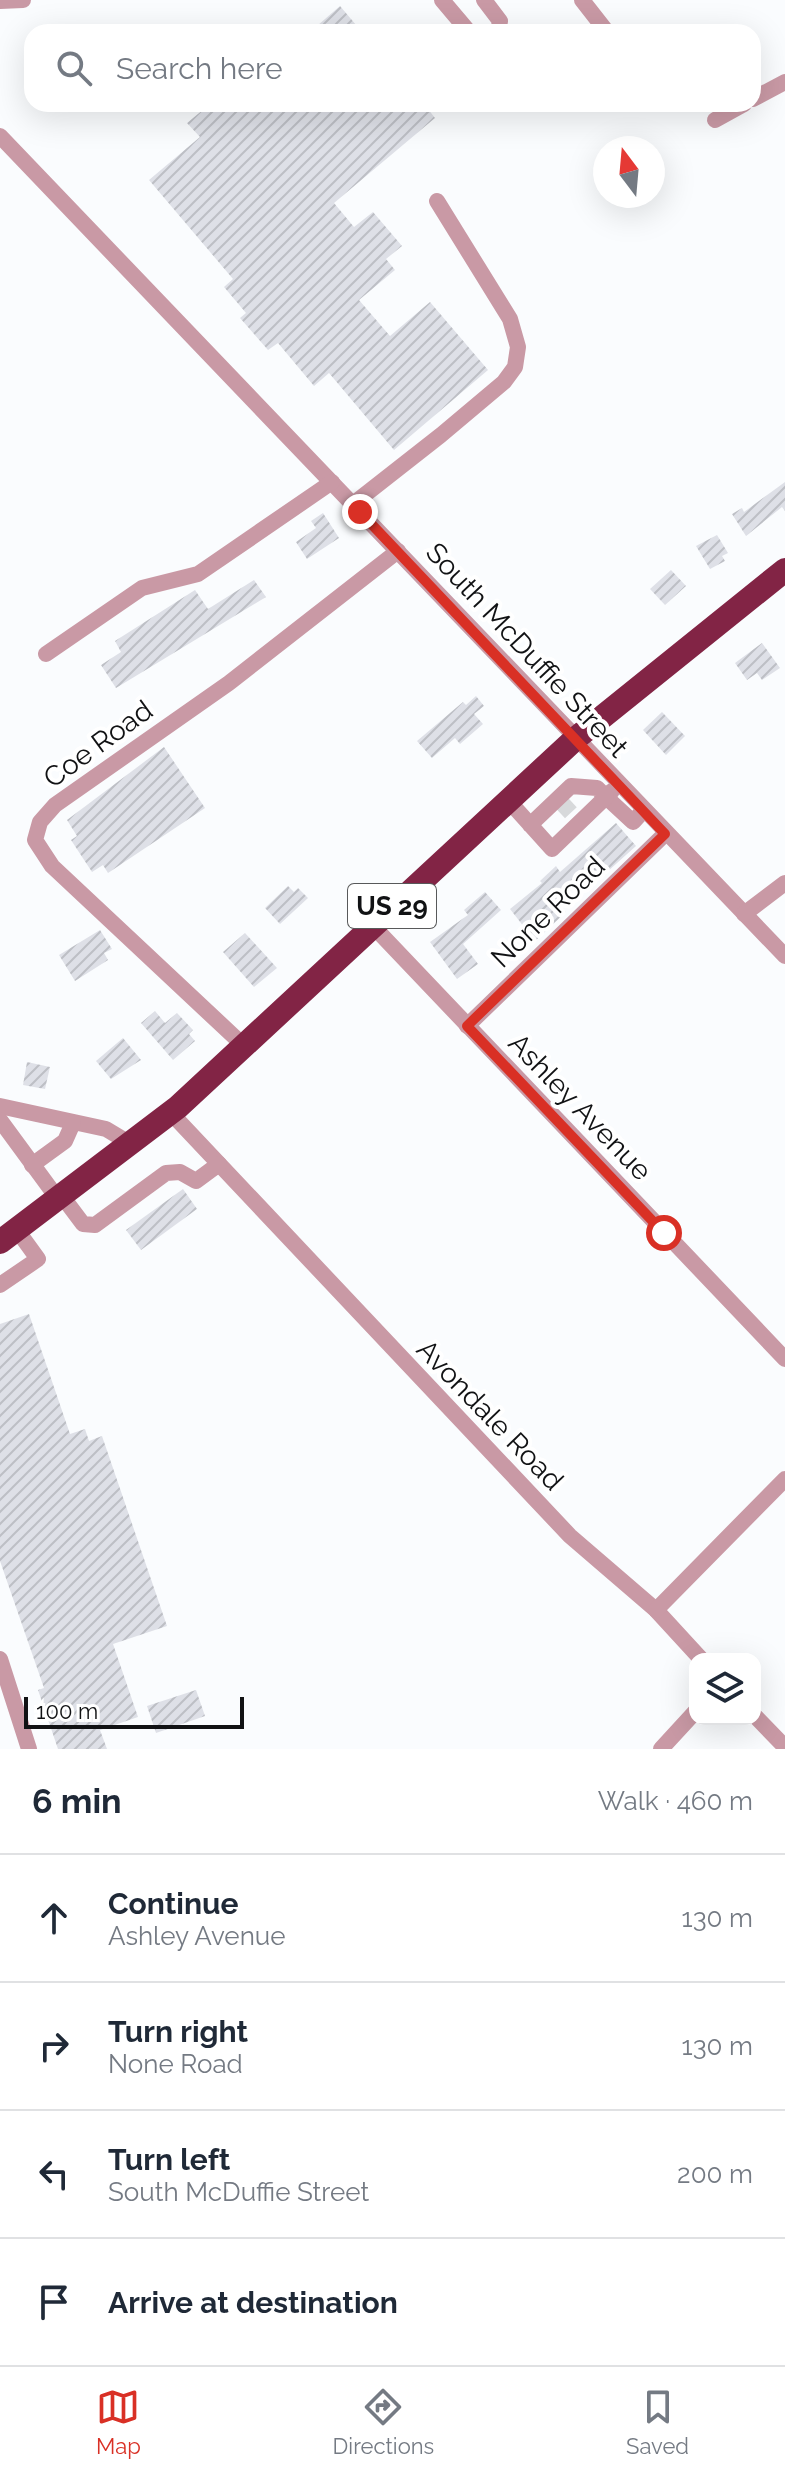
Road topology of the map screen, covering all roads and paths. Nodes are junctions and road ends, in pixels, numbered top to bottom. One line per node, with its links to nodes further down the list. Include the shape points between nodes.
1 (23, 0): 5 (street)
2 (442, 0): 6 (street)
3 (484, 0): 7 (street)
4 (582, 0): 8 (street)
5 (0, 1)
6 (462, 24)
7 (499, 24)
8 (601, 24)
9 (785, 82): 10 (street)
10 (761, 95)
11 (730, 112): 12 (street)
12 (715, 120)
13 (0, 136): 15 (street, South McDuffie Street)
14 (437, 201): 16 (street, via 510,319 518,347 515,367 504,382)
15 (332, 482): 16 (street, South McDuffie Street); 19 (street, via 198,574 142,588)
16 (353, 504): 17 (street, South McDuffie Street)
17 (398, 551): 20 (street, South McDuffie Street); 33 (street, Coe Road, via 229,683 55,805 40,822 35,840 52,866)
18 (785, 570): 20 (highway, US 29)
19 (46, 654)
20 (575, 739): 21 (street, South McDuffie Street); 23 (highway, US 29)
21 (619, 784): 22 (street); 25 (street, South McDuffie Street)
22 (606, 797): 24 (street); 24 (street, via 597,788 571,786); 25 (street, via 633,822)
23 (508, 800): 26 (street); 30 (highway, US 29)
24 (568, 809): 26 (street); 26 (street, via 552,849)
25 (643, 811): 27 (street, South McDuffie Street)
26 (530, 825)
27 (665, 834): 29 (street, South McDuffie Street); 32 (street, None Road)
28 (785, 883): 29 (street)
29 (744, 914): 31 (street, South McDuffie Street)
30 (372, 925): 32 (street, Ashley Avenue); 33 (highway, US 29)
31 (785, 956)
32 (467, 1026): 44 (street, Ashley Avenue)
33 (243, 1045): 35 (highway, US 29)
34 (0, 1106): 37 (street)
35 (171, 1113): 38 (highway, US 29); 39 (street, Avondale Road)
36 (0, 1120): 40 (street)
37 (73, 1123): 38 (street, via 106,1129); 40 (street, via 65,1141)
38 (131, 1144): 41 (highway, US 29)
39 (219, 1164): 41 (street, via 196,1181 180,1172 166,1173 95,1225 83,1224); 46 (street, Avondale Road, via 570,1536)
40 (32, 1165): 41 (street)
41 (60, 1198): 42 (highway, US 29)
42 (5, 1238): 43 (street, via 38,1259)
43 (0, 1285)
44 (785, 1359)
45 (785, 1479): 46 (street)
46 (656, 1610): 47 (street, Avondale Road)
47 (695, 1653)
48 (0, 1661): 52 (street)
49 (689, 1719): 53 (street)
50 (761, 1722): 51 (street)
51 (785, 1747)
52 (29, 1749)
53 (661, 1749)

